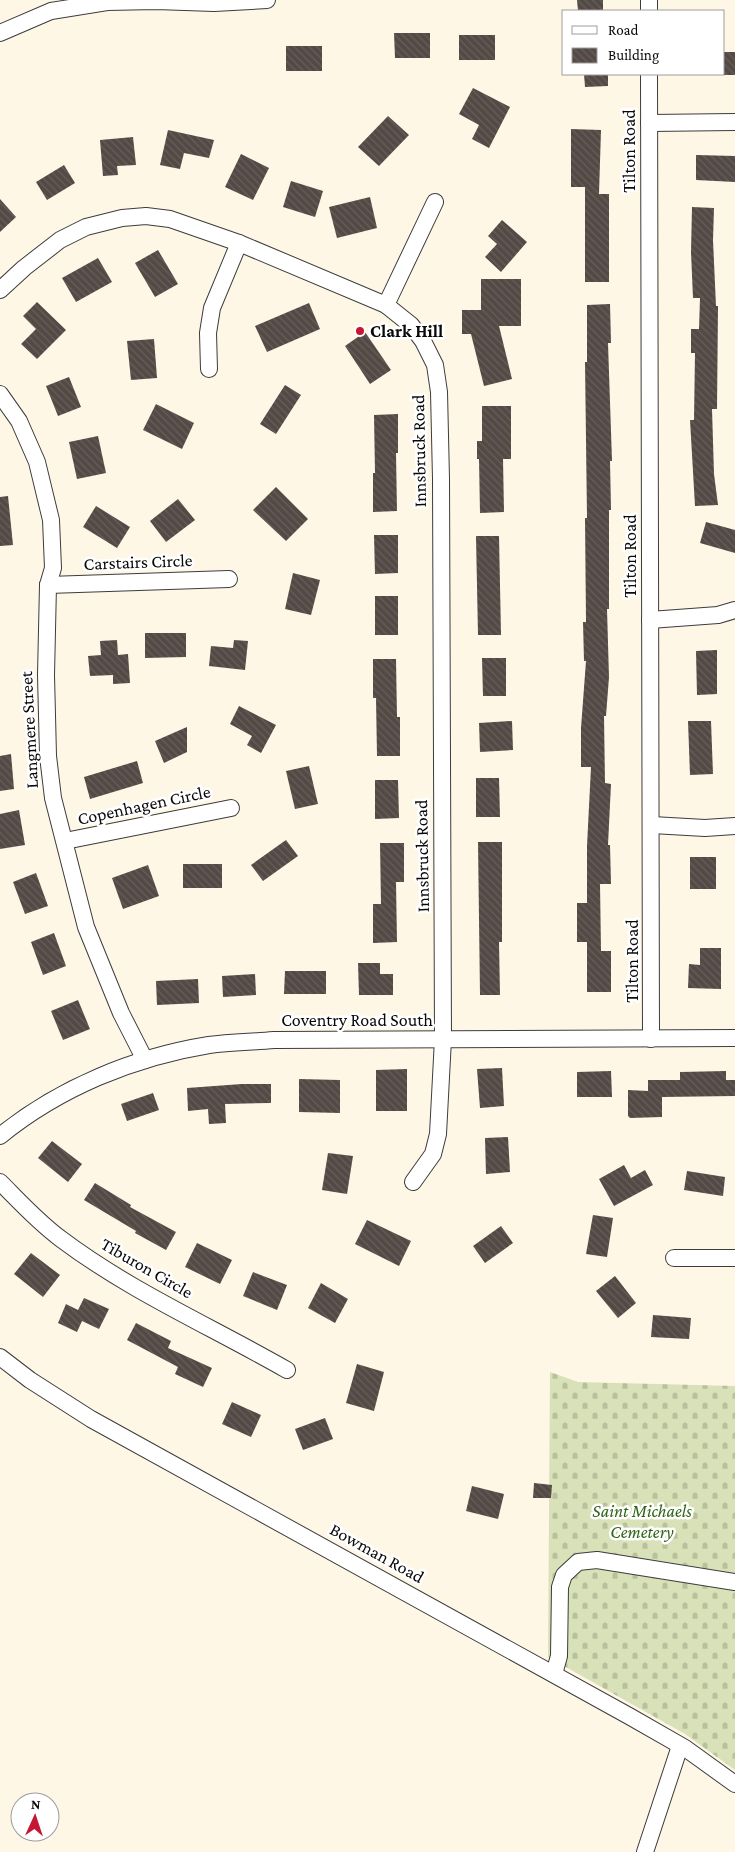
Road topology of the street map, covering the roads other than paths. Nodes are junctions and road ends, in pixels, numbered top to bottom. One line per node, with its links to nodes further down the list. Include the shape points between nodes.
1 (267, 0): 2 (street, via 107,2 51,11)
2 (0, 33)
3 (649, 75): 5 (street, Tilton Road)
4 (735, 122): 5 (street)
5 (649, 123): 15 (street, Tilton Road)
6 (435, 202): 9 (street)
7 (239, 243): 8 (street, Innsbruck Road, via 170,219 122,218 86,227 60,240); 9 (street, Innsbruck Road); 10 (street, via 212,308 208,333)
8 (0, 290)
9 (386, 305): 22 (street, Innsbruck Road, via 411,325 423,341 434,365 439,392)
10 (209, 370)
11 (0, 394): 13 (street, Langmere Street, via 19,421 37,462 51,520 53,568)
12 (229, 579): 13 (street, Carstairs Circle)
13 (48, 586): 19 (street, Langmere Street, via 48,756 53,798)
14 (735, 610): 15 (street, via 718,615)
15 (650, 620): 17 (street, Tilton Road)
16 (231, 808): 19 (street, Copenhagen Circle)
17 (652, 825): 18 (street); 20 (street, Tilton Road)
18 (735, 826)
19 (65, 842): 23 (street, Langmere Street, via 86,927 121,1014)
20 (651, 1038): 21 (street, Coventry Road South); 22 (street, Coventry Road South)
21 (735, 1038)
22 (443, 1040): 23 (street, Coventry Road South, via 274,1040 210,1045); 26 (street, Innsbruck Road, via 438,1134 433,1154)
23 (146, 1060): 24 (street, Coventry Road South, via 48,1102)
24 (0, 1136)
25 (0, 1182): 30 (street, Tiburon Circle, via 60,1239 125,1281)
26 (413, 1182)
27 (674, 1258): 28 (street)
28 (735, 1258)
29 (0, 1357): 32 (street, Bowman Road, via 91,1418)
30 (288, 1370)
31 (735, 1582): 32 (street, via 596,1560 578,1562 564,1574 560,1587 559,1656)
32 (554, 1674): 33 (street, Bowman Road)
33 (680, 1746): 34 (street, Bowman Road); 35 (street)
34 (735, 1784)
35 (645, 1852)

